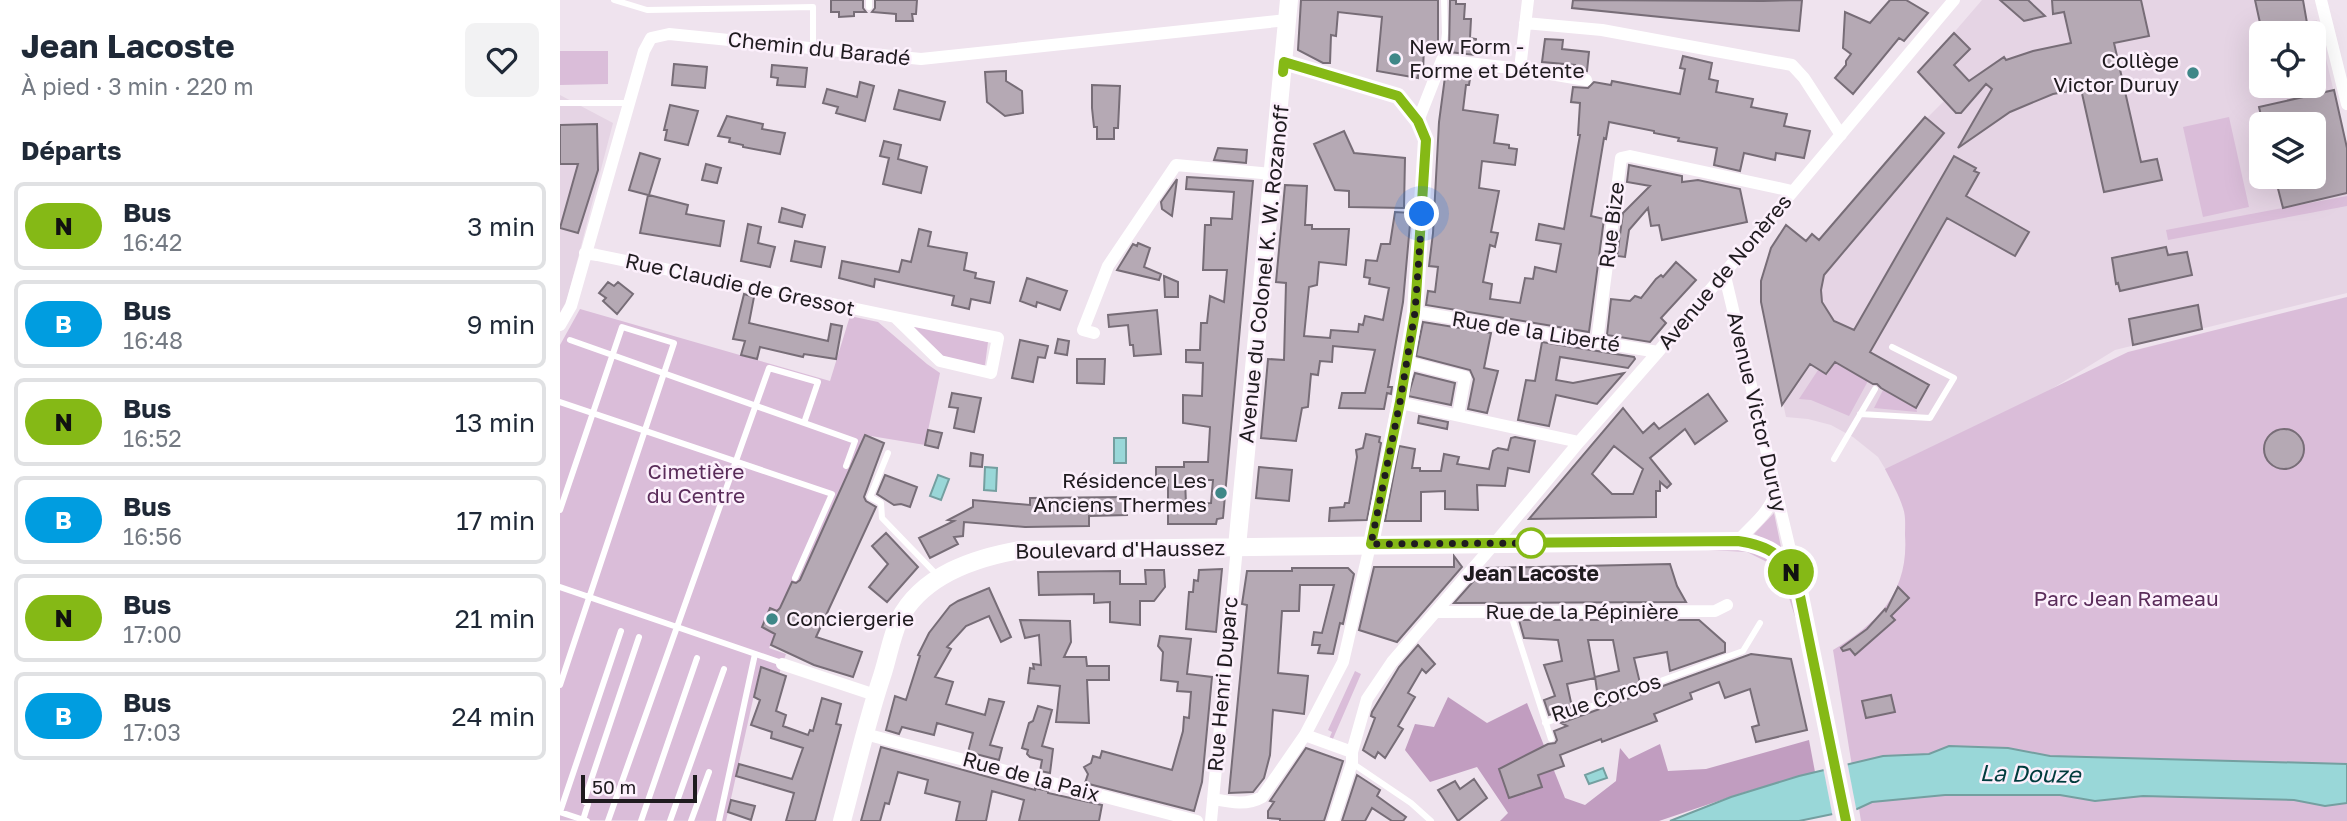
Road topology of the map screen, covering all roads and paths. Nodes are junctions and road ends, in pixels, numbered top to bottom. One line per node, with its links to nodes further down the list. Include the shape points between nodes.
1 (614, 0): 7 (lane, via 647,10)
2 (1289, 0): 8 (main road, Avenue du Colonel K. W. Rozanoff)
3 (1444, 0): 11 (lane)
4 (1528, 0): 9 (street)
5 (1954, 0): 19 (street, Avenue de Nonères)
6 (2321, 0): 17 (street)
7 (813, 4): 10 (lane)
8 (1287, 20): 10 (street, Chemin du Baradé, via 921,59); 12 (main road, Avenue du Colonel K. W. Rozanoff)
9 (1525, 23): 13 (street); 19 (street, via 1602,30 1792,65)
10 (813, 48): 16 (street, Chemin du Baradé, via 669,34 651,38)
11 (1442, 60): 13 (street); 18 (street)
12 (1284, 62): 18 (street, via 1398,96); 20 (main road, Avenue du Colonel K. W. Rozanoff)
13 (1521, 69): 14 (street)
14 (1586, 80)
15 (560, 103): 16 (lane)
16 (629, 103): 22 (street, Chemin du Baradé)
17 (2347, 104)
18 (1418, 121): 24 (street, via 1426,140 1426,159)
19 (1841, 135): 21 (street, Avenue de Nonères)
20 (1273, 174): 27 (street, via 1176,165 1108,265 1083,330); 54 (main road, Avenue du Colonel K. W. Rozanoff)
21 (1792, 191): 23 (street, Avenue de Nonères); 29 (street, Rue Bize, via 1630,156 1621,158)
22 (585, 253): 25 (street, Rue Claudie de Gressot); 26 (street, Chemin du Baradé, via 571,306)
23 (1724, 272): 31 (street, Avenue de Nonères); 49 (street, Avenue Victor Duruy)
24 (1415, 312): 29 (street, Rue de la Liberté); 33 (street)
25 (895, 317): 25 (street, Rue Claudie de Gressot, via 940,361 991,373 998,338)
26 (560, 325)
27 (1094, 333)
28 (569, 340): 32 (lane)
29 (1597, 341): 31 (street, Rue de la Liberté)
30 (1892, 347): 40 (lane, via 1954,378 1930,418)
31 (1658, 352): 44 (street, Avenue de Nonères)
32 (613, 356): 34 (lane); 34 (lane, via 622,327 674,343); 39 (lane)
33 (1406, 362): 37 (street); 41 (street, via 1465,377)
34 (664, 373): 38 (lane); 43 (lane)
35 (1875, 389): 40 (lane)
36 (560, 402): 39 (lane)
37 (1400, 402): 41 (street); 53 (street)
38 (756, 406): 42 (lane); 42 (lane, via 769,368 818,382); 47 (lane)
39 (593, 413): 43 (lane); 50 (lane)
40 (1860, 414): 46 (lane)
41 (1458, 415): 44 (street)
42 (804, 423): 48 (lane, via 855,441)
43 (645, 431): 47 (lane); 59 (lane)
44 (1578, 442): 52 (street, Avenue de Nonères)
45 (888, 453): 56 (lane, via 870,497 881,503 881,518)
46 (1834, 459)
47 (736, 461): 55 (lane, via 832,494); 64 (lane)
48 (846, 466)
49 (1775, 489): 51 (street, via 1771,503); 57 (street, Avenue Victor Duruy)
50 (560, 510)
51 (1738, 541): 52 (main road, Boulevard d'Haussez); 57 (main road, Boulevard d'Haussez, via 1758,544 1778,556)
52 (1495, 543): 53 (main road, Boulevard d'Haussez); 61 (street, Avenue de Nonères)
53 (1371, 544): 54 (main road, Boulevard d'Haussez); 77 (street, via 1343,662)
54 (1237, 547): 56 (main road, Boulevard d'Haussez, via 1020,550 986,556); 81 (street, Rue Henri Duparc)
55 (795, 578)
56 (940, 578): 74 (main road, Boulevard d'Haussez, via 900,618)
57 (1798, 586): 83 (main road, Avenue Victor Duruy)
58 (560, 587): 59 (lane)
59 (589, 597): 64 (lane); 69 (lane)
60 (1727, 605): 62 (street, Rue de la Pépinière, via 1714,611)
61 (1436, 612): 62 (street, Rue de la Pépinière); 79 (street, Avenue de Nonères, via 1367,699)
62 (1510, 612): 75 (lane, Rue Corcos)
63 (1760, 623): 75 (lane, Rue Corcos, via 1742,650)
64 (677, 627): 68 (lane); 84 (lane)
65 (621, 631): 82 (lane, via 560,812)
66 (639, 638): 82 (lane, via 584,801 588,804)
67 (560, 654): 69 (lane)
68 (755, 654): 71 (lane); 88 (lane)
69 (569, 657): 73 (lane)
70 (697, 659): 85 (lane)
71 (782, 664): 74 (street)
72 (724, 669): 86 (lane)
73 (560, 685)
74 (875, 695): 76 (main road, Boulevard d'Haussez)
75 (1545, 723): 78 (lane)
76 (865, 734): 89 (main road, Boulevard d'Haussez); 90 (street, Rue de la Paix)
77 (1305, 735): 79 (street); 81 (street, via 1262,797 1246,803)
78 (1550, 739)
79 (1352, 757): 92 (street, Avenue de Nonères); 93 (lane)
80 (709, 772): 87 (lane)
81 (1213, 799): 91 (street, Rue Henri Duparc)
82 (585, 820)
83 (1846, 820)
84 (608, 821)
85 (641, 821)
86 (670, 821)
87 (691, 821)
88 (719, 821)
89 (842, 821)
90 (1197, 821)
91 (1211, 821)
92 (1333, 821)
93 (1431, 821)

